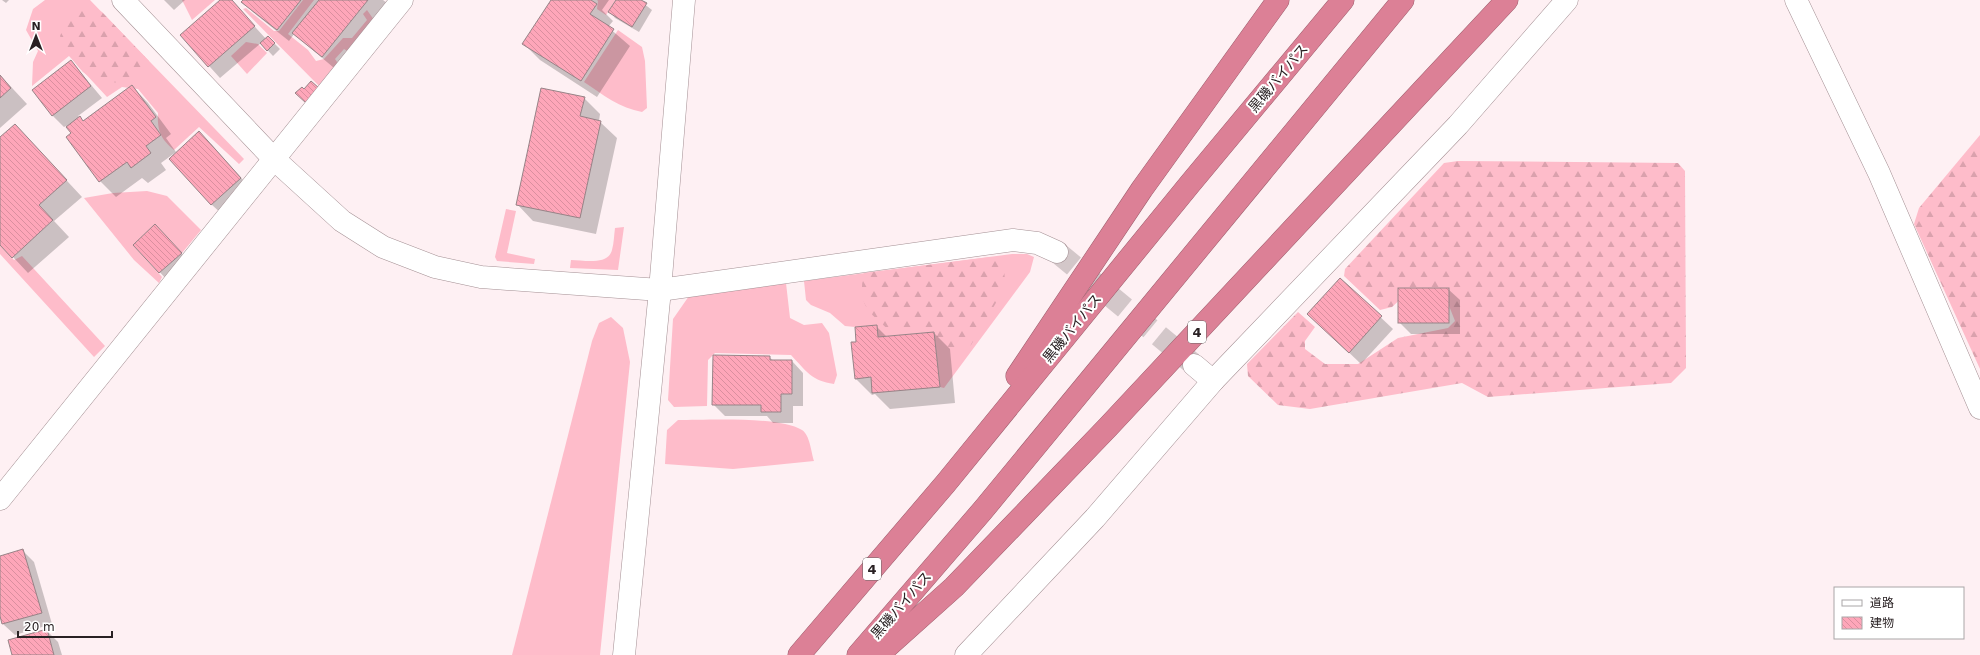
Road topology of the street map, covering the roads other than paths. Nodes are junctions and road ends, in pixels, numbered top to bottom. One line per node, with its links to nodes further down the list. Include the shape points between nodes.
1 (123, 0): 10 (street)
2 (402, 0): 10 (street)
3 (684, 0): 12 (street)
4 (1278, 0): 16 (highway, 4, via 1142,189)
5 (1343, 0): 16 (highway, 黒磯バイパス / 4)
6 (1403, 0): 20 (highway, 黒磯バイパス, via 983,510)
7 (1507, 0): 21 (highway, 4, via 1086,450 954,587)
8 (1567, 0): 14 (street, via 1458,125)
9 (1796, 0): 15 (street, via 1879,173)
10 (274, 160): 12 (street, via 342,221 383,247 435,267 481,278); 17 (street)
11 (1057, 252): 12 (street, via 1037,243 1014,240)
12 (660, 290): 18 (street)
13 (1194, 365): 14 (street)
14 (1213, 381): 22 (street, via 1095,518)
15 (1980, 408)
16 (946, 483): 19 (highway, 黒磯バイパス / 4)
17 (0, 499)
18 (624, 655)
19 (799, 655)
20 (858, 655)
21 (878, 655)
22 (966, 655)

